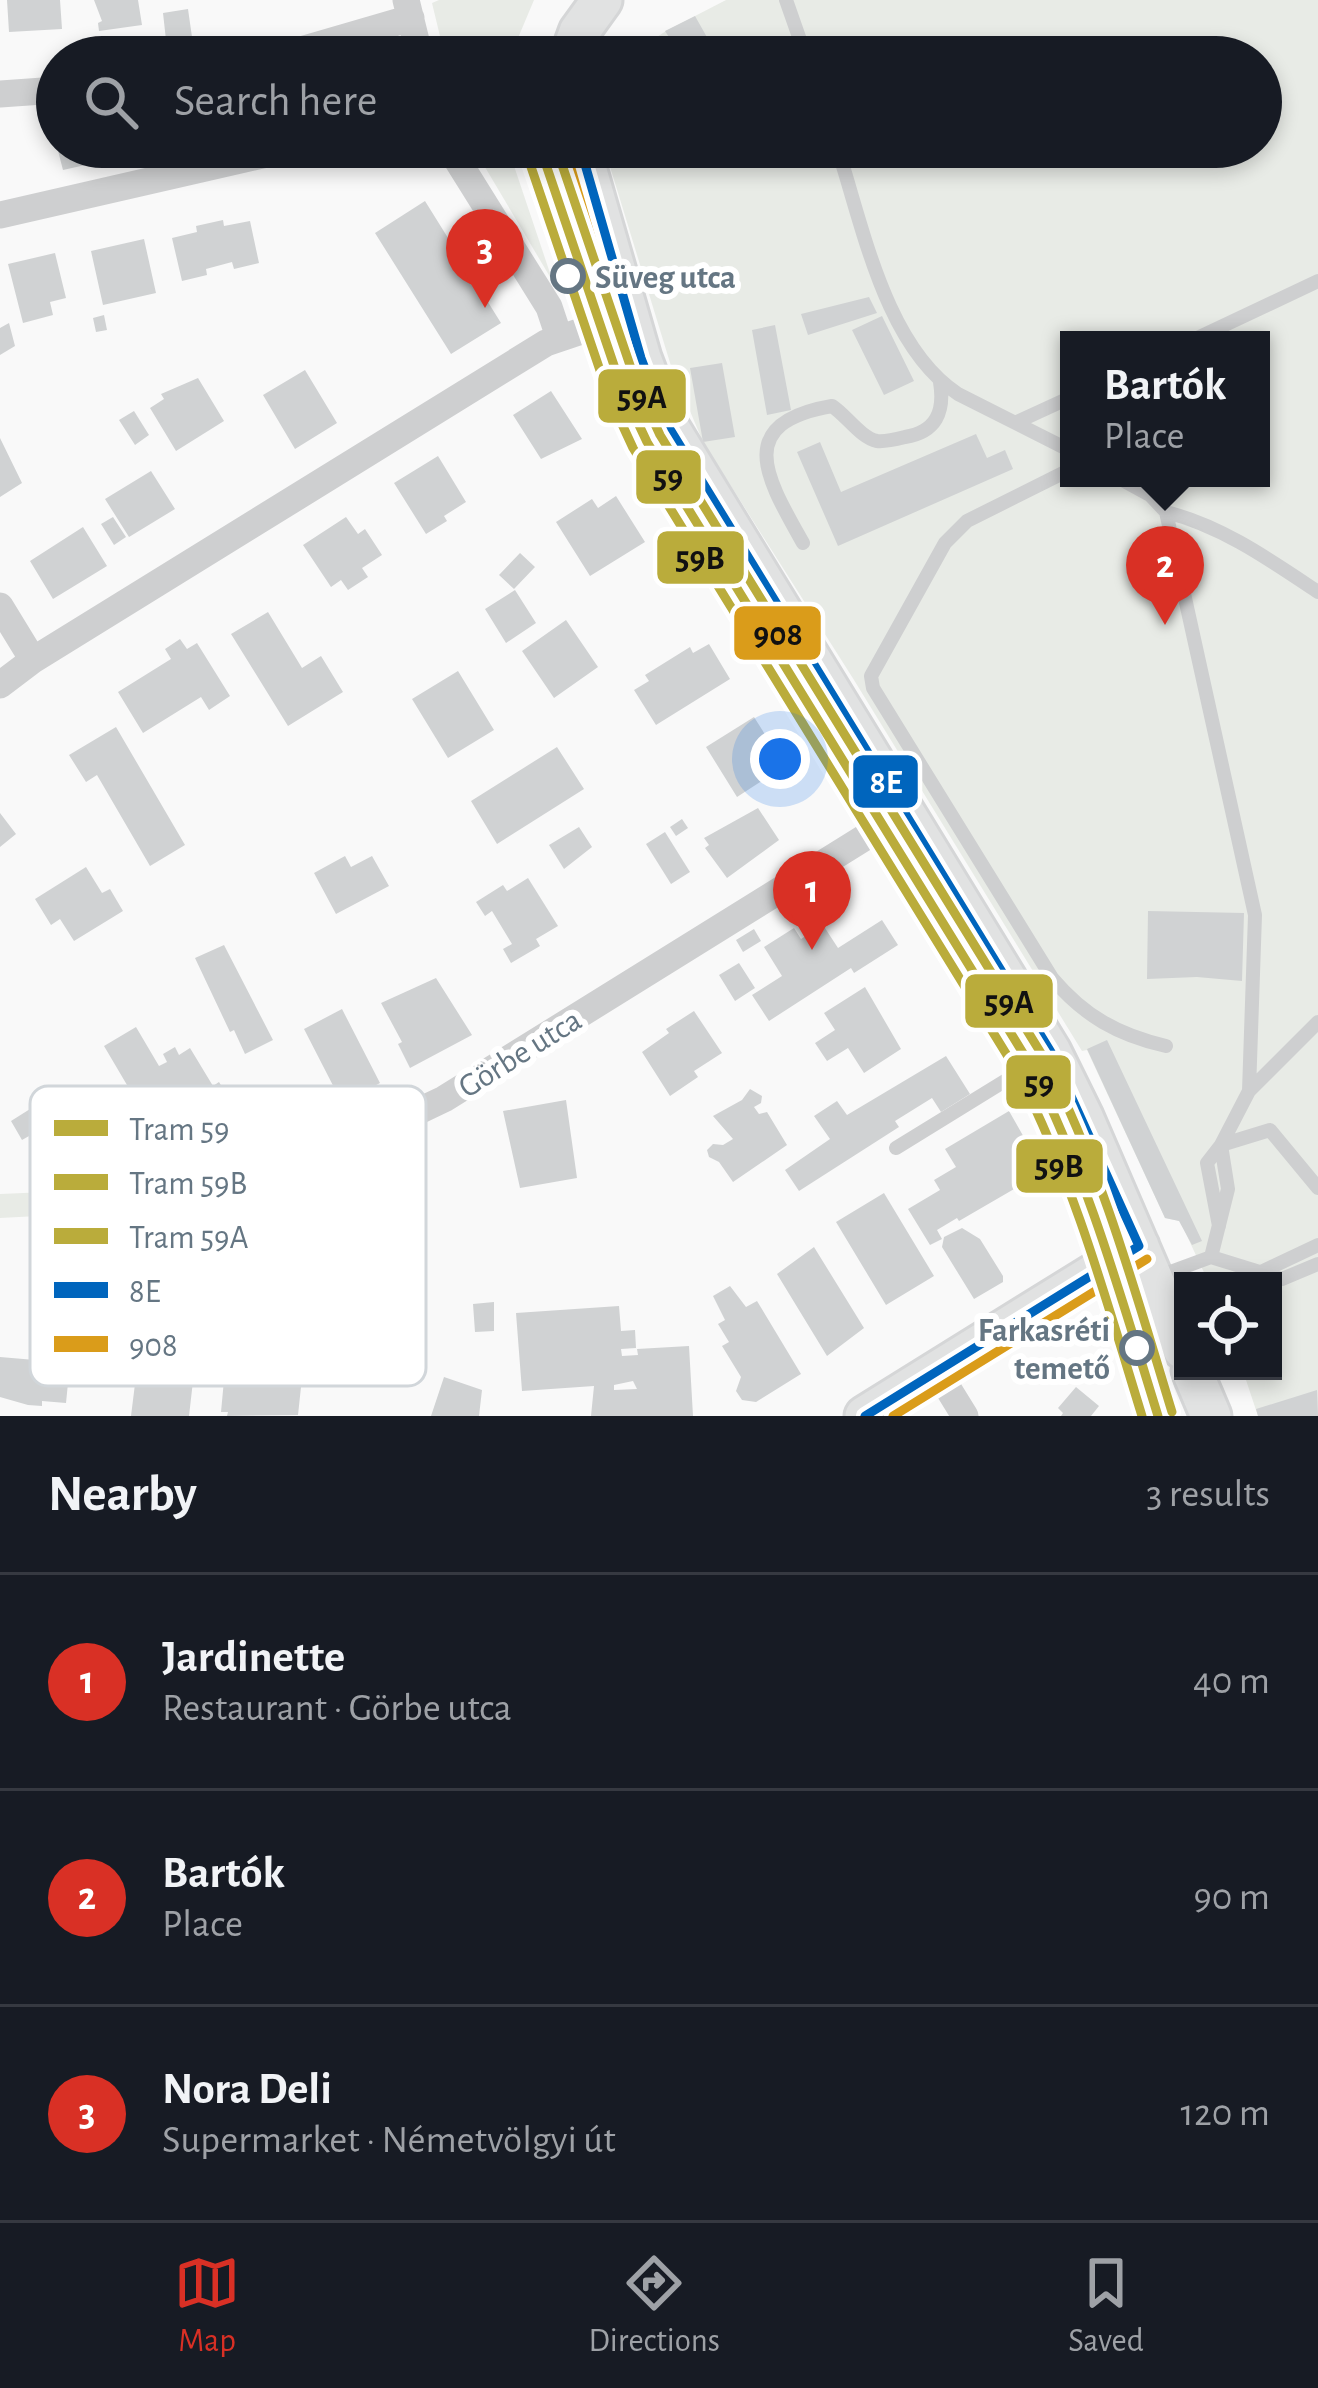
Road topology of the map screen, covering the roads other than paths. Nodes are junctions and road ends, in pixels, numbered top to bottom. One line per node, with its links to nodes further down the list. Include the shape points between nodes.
1 (602, 0): 5 (street)
2 (786, 0): 6 (lane)
3 (409, 9): 4 (street)
4 (335, 36)
5 (581, 36)
6 (799, 36)
7 (36, 91): 8 (street)
8 (0, 94)
9 (205, 168): 13 (street)
10 (462, 168): 17 (street)
11 (586, 168): 15 (street)
12 (844, 168): 18 (lane, via 890,303 915,355)
13 (0, 215)
14 (1318, 281): 16 (lane)
15 (628, 315): 17 (street); 30 (street, via 665,421)
16 (1211, 331)
17 (560, 337): 28 (street)
18 (940, 382): 20 (lane); 25 (lane, via 939,418 915,436 879,442 832,406 781,422 765,467)
19 (1060, 402): 20 (lane)
20 (1017, 422): 21 (lane)
21 (1060, 445)
22 (1060, 474): 32 (lane, via 967,521 945,543 871,676 873,688 1052,978 1103,1024)
23 (1135, 487): 24 (lane)
24 (1166, 512): 26 (lane, via 1257,552); 34 (lane, via 1255,915)
25 (803, 542)
26 (1318, 592)
27 (0, 606): 28 (street)
28 (33, 660): 29 (street)
29 (0, 685)
30 (904, 812): 33 (street); 35 (street, Görbe utca)
31 (1318, 1022): 34 (lane)
32 (1166, 1046)
33 (1052, 1052): 37 (lane); 41 (street)
34 (1249, 1091): 36 (lane)
35 (426, 1108)
36 (1221, 1145): 38 (lane, via 1270,1130); 40 (lane, via 1228,1190)
37 (896, 1148)
38 (1318, 1188)
39 (1318, 1245): 44 (lane)
40 (1211, 1256): 41 (lane); 43 (lane)
41 (1146, 1262): 46 (street); 47 (street)
42 (1318, 1264): 45 (lane)
43 (1258, 1272)
44 (1263, 1272)
45 (1282, 1279)
46 (1174, 1327)
47 (936, 1369): 49 (street); 50 (street)
48 (1196, 1380): 51 (street)
49 (865, 1416)
50 (964, 1416)
51 (1210, 1416)

